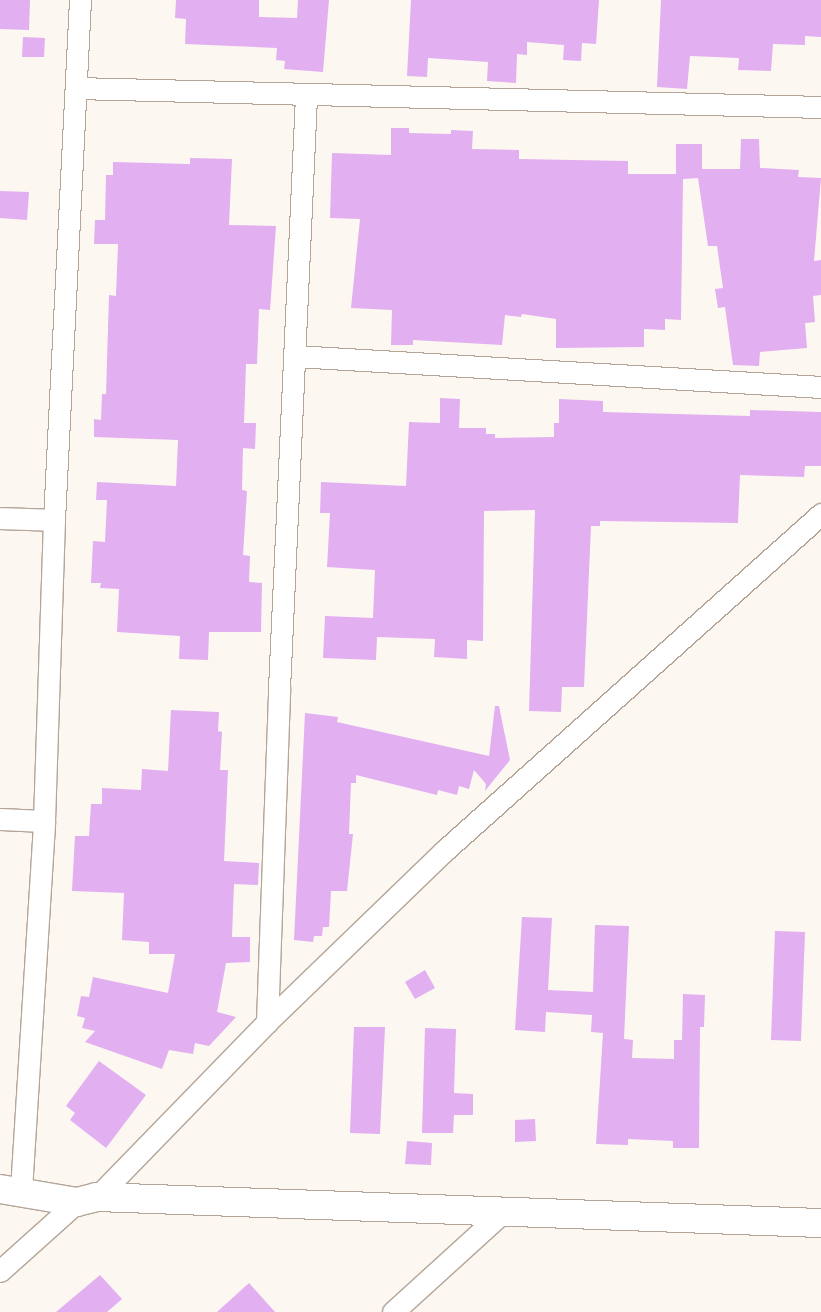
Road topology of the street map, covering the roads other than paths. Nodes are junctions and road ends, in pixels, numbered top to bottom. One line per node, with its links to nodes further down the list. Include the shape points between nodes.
1 (80, 0): 2 (street)
2 (76, 88): 3 (street); 9 (street)
3 (306, 96): 4 (street); 5 (street)
4 (821, 108)
5 (295, 356): 6 (street); 12 (street)
6 (821, 387)
7 (821, 514): 12 (street, via 444,851)
8 (0, 518): 9 (street)
9 (54, 520): 11 (street)
10 (0, 818): 11 (street)
11 (44, 821): 13 (street)
12 (268, 1022): 14 (street)
13 (10, 1190): 14 (street)
14 (87, 1200): 15 (street); 17 (street)
15 (506, 1209): 16 (street); 18 (street)
16 (821, 1223)
17 (0, 1271)
18 (393, 1312)

